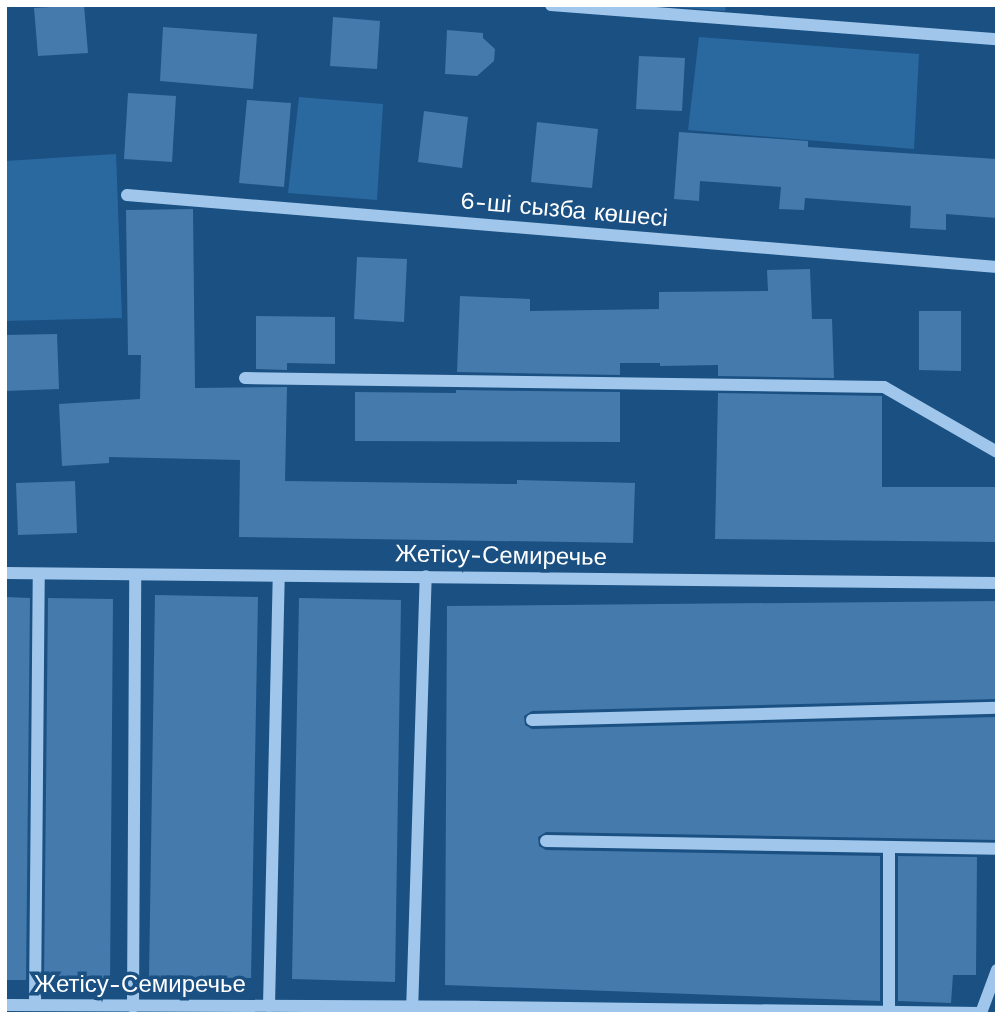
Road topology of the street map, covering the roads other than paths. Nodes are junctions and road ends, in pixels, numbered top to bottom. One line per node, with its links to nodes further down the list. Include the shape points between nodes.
1 (551, 5): 2 (street)
2 (997, 39)
3 (127, 195): 4 (street, 6-ші сызба көшесі)
4 (997, 267)
5 (245, 378): 6 (street, via 884,387)
6 (997, 452)
7 (5, 573): 8 (street, Жетісу-Семиречье)
8 (39, 574): 9 (street, Жетісу-Семиречье); 20 (street)
9 (135, 576): 10 (street, Жетісу-Семиречье); 21 (street)
10 (279, 576): 11 (street, Жетісу-Семиречье); 22 (street)
11 (426, 576): 12 (street, Жетісу-Семиречье); 23 (street)
12 (997, 583)
13 (997, 708): 14 (street)
14 (533, 720)
15 (546, 841): 16 (street)
16 (889, 847): 17 (street); 25 (street)
17 (997, 849)
18 (997, 970): 26 (street)
19 (5, 1005): 20 (street, Жетісу-Семиречье)
20 (35, 1005): 21 (street, Жетісу-Семиречье)
21 (133, 1006): 22 (street, Жетісу-Семиречье)
22 (269, 1006): 23 (street, Жетісу-Семиречье)
23 (412, 1010): 24 (street, Жетісу-Семиречье)
24 (479, 1010): 25 (street, Жетісу-Семиречье)
25 (889, 1010): 26 (street, Жетісу-Семиречье)
26 (981, 1013)

